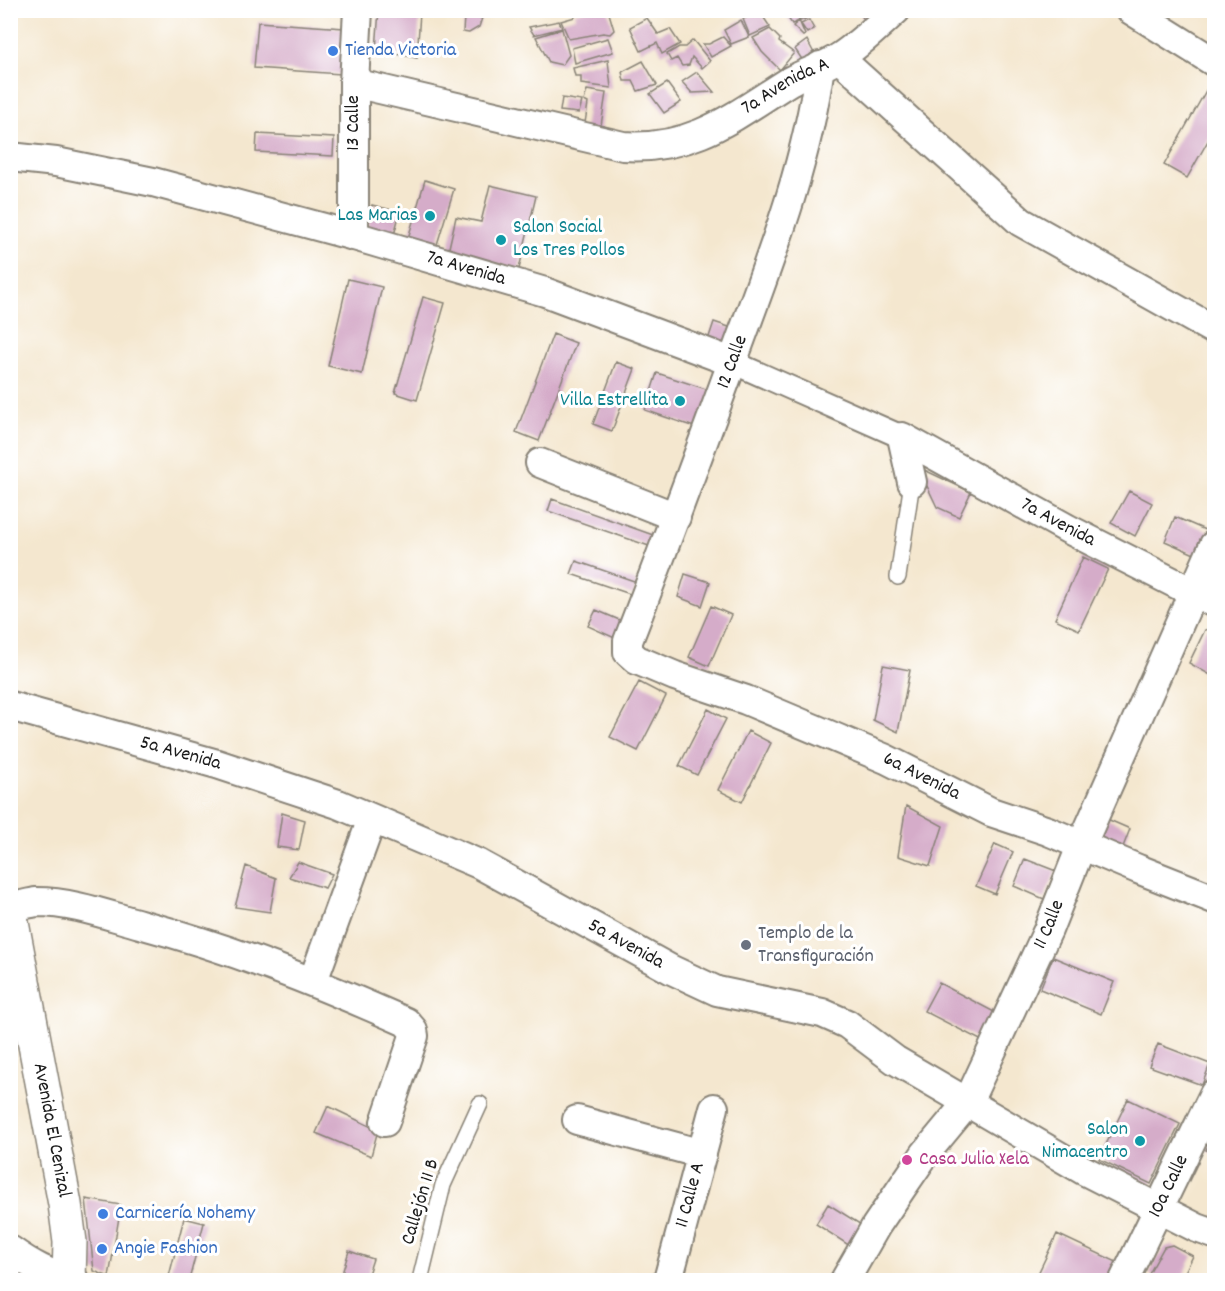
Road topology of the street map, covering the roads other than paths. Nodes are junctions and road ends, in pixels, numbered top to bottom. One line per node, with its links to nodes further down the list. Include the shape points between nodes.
1 (358, 10): 6 (street, 13 Calle)
2 (896, 10): 4 (street)
3 (1131, 10): 5 (street)
4 (829, 62): 6 (street, 7a Avenida A, via 697,136 642,147 623,146); 9 (street, 7a Avenida A, via 1022,222); 10 (street, 12 Calle, via 780,233)
5 (1215, 62)
6 (354, 83): 8 (street, 13 Calle)
7 (10, 157): 8 (street, 7a Avenida, via 153,182)
8 (354, 236): 10 (street, 7a Avenida, via 545,292)
9 (1215, 330)
10 (732, 362): 11 (street, 7a Avenida); 14 (street, 12 Calle)
11 (902, 437): 13 (street); 17 (street, 7a Avenida, via 1068,529)
12 (540, 463): 14 (street)
13 (912, 482): 16 (lane)
14 (676, 517): 18 (street, 12 Calle, via 628,641)
15 (1215, 546): 17 (street, 11 Calle)
16 (898, 577)
17 (1203, 597): 21 (street, 11 Calle)
18 (628, 652): 21 (street, 6a Avenida, via 637,660 675,676 746,700 875,754 991,812)
19 (10, 706): 20 (street, 5a Avenida, via 237,770)
20 (372, 819): 25 (street); 27 (street, 5a Avenida, via 479,864 717,991 835,1018 895,1060)
21 (1082, 844): 22 (street, 6a Avenida); 27 (street, 11 Calle, via 1048,930)
22 (1215, 899)
23 (10, 907): 25 (street, via 35,902 79,907 198,940)
24 (10, 912): 36 (street, Avenida El Cenizal, via 65,1204)
25 (313, 981): 31 (street, via 406,1022 413,1029 413,1041)
26 (1215, 1094): 33 (street, 10a Calle)
27 (968, 1102): 33 (street, 5a Avenida); 39 (street, 11 Calle, via 913,1172)
28 (480, 1104): 37 (lane, Callejón 11 B, via 443,1185)
29 (714, 1108): 32 (street, 11 Calle A)
30 (577, 1120): 32 (street)
31 (385, 1122)
32 (702, 1154): 38 (street, 11 Calle A)
33 (1160, 1210): 34 (street, 5a Avenida); 40 (street, 10a Calle)
34 (1215, 1234)
35 (10, 1250): 36 (street, via 31,1265)
36 (70, 1280)
37 (420, 1281)
38 (668, 1281)
39 (844, 1281)
40 (1124, 1281)

